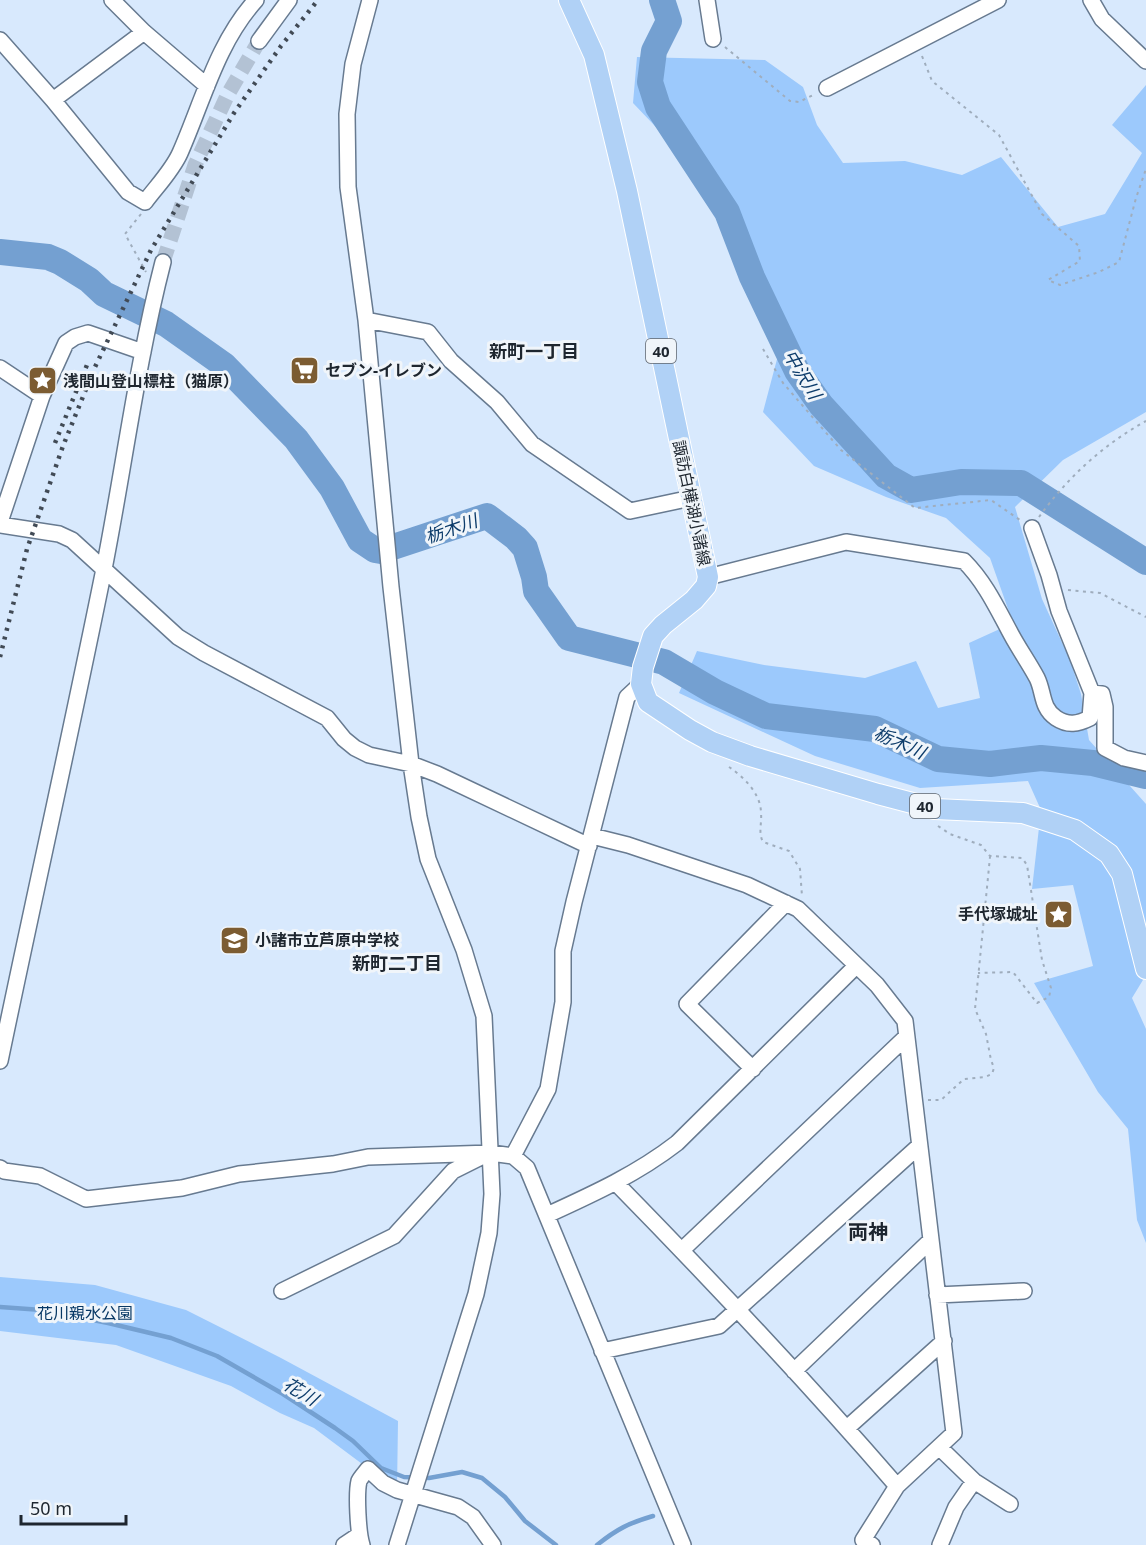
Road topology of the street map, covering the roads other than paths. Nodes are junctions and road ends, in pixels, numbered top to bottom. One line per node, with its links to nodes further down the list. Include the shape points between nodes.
1 (112, 0): 9 (street)
2 (256, 0): 14 (street, via 234,27)
3 (289, 0): 12 (street)
4 (370, 0): 18 (street, via 352,64 347,137 348,187)
5 (569, 0): 22 (main road, 諏訪白樺湖小諸線 / 40, via 594,55)
6 (707, 0): 10 (street)
7 (998, 0): 15 (street)
8 (1091, 0): 13 (street, via 1102,20)
9 (144, 32): 14 (street); 16 (street)
10 (712, 39)
11 (0, 40): 16 (street)
12 (258, 41)
13 (1146, 60)
14 (207, 86): 16 (street, via 178,156 145,202 128,192)
15 (827, 88)
16 (53, 100)
17 (163, 262): 19 (street)
18 (366, 320): 22 (street, via 428,332 532,444 630,511); 30 (street)
19 (143, 352): 21 (street, via 88,333 75,337 66,343); 25 (street)
20 (0, 368): 21 (street)
21 (42, 396): 23 (street)
22 (692, 498): 26 (main road, 諏訪白樺湖小諸線 / 40)
23 (0, 523): 25 (street, via 59,534)
24 (1032, 528): 28 (street)
25 (104, 567): 30 (street, via 178,637 327,718 355,748); 36 (street)
26 (708, 577): 27 (main road, 諏訪白樺湖小諸線, via 694,600 653,636); 28 (street, via 846,542 963,561 988,591 1038,681 1043,703 1055,717 1070,724 1090,718)
27 (641, 684): 31 (street, via 627,697); 34 (main road, 40, via 648,702 690,730 750,756 935,809 1023,813 1075,830 1109,854 1122,874)
28 (1092, 693): 29 (street, via 1102,694 1105,748)
29 (1146, 763)
30 (411, 764): 31 (street); 39 (street, via 428,859 464,950 484,1016)
31 (590, 841): 32 (street, via 639,849 747,885); 40 (street, via 563,951 563,1002 548,1089)
32 (786, 903): 33 (street, via 804,914); 37 (street, via 687,1004)
33 (856, 966): 35 (street, via 877,985 905,1021); 37 (street)
34 (1146, 969)
35 (906, 1037): 38 (street); 45 (street)
36 (0, 1061)
37 (753, 1069): 42 (street, via 677,1143)
38 (919, 1146): 44 (street); 49 (street)
39 (491, 1153): 40 (street); 41 (street, via 368,1157 239,1174 182,1188 86,1199 40,1176); 46 (street, via 453,1171 394,1236); 57 (street, via 489,1233 476,1294)
40 (513, 1156): 43 (street, via 527,1168)
41 (0, 1168)
42 (616, 1184): 43 (street); 45 (street)
43 (547, 1215): 51 (street)
44 (931, 1240): 48 (street); 52 (street)
45 (682, 1250): 49 (street)
46 (282, 1291)
47 (1024, 1291): 48 (street)
48 (937, 1295): 50 (street)
49 (738, 1311): 51 (street, via 719,1326); 52 (street)
50 (944, 1341): 53 (street); 54 (street, via 954,1433)
51 (602, 1351): 63 (street)
52 (794, 1371): 53 (street)
53 (847, 1428): 56 (street)
54 (939, 1448): 55 (street); 56 (street)
55 (974, 1481): 58 (street); 65 (street, via 956,1508)
56 (897, 1486): 64 (street, via 863,1540)
57 (415, 1489): 59 (street, via 383,1483 368,1469 359,1480); 61 (street); 62 (street, via 473,1517)
58 (1010, 1504)
59 (360, 1540): 60 (street)
60 (344, 1545)
61 (397, 1545)
62 (493, 1545)
63 (682, 1545)
64 (872, 1545)
65 (940, 1545)

